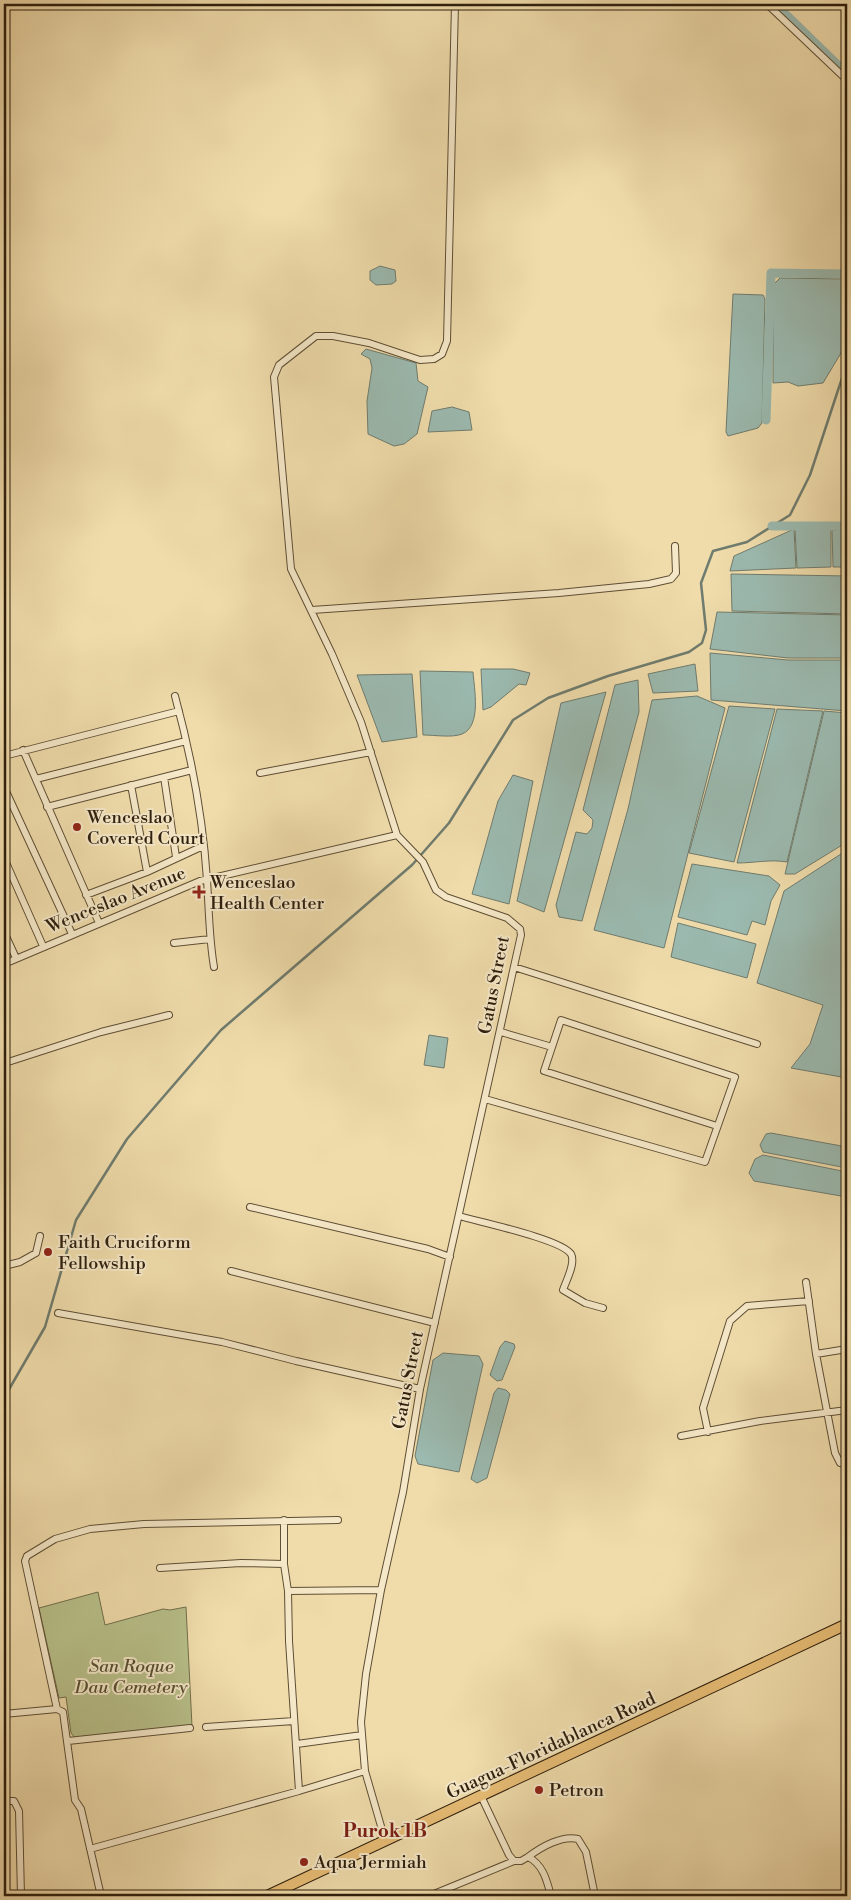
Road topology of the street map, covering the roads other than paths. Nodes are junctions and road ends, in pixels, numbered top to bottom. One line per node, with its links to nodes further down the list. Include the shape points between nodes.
1 (455, 4): 5 (street, via 446,341 442,354 434,360 420,360 369,342 316,336 279,365 274,377 291,569)
2 (767, 4): 3 (street)
3 (847, 80)
4 (675, 546): 5 (street, via 676,573 670,579 649,584)
5 (312, 610): 10 (street)
6 (175, 696): 7 (street)
7 (179, 710): 8 (street); 9 (street)
8 (186, 741): 12 (street); 15 (street)
9 (23, 750): 11 (street); 15 (street)
10 (371, 752): 13 (street); 19 (street)
11 (4, 756)
12 (192, 770): 14 (street); 20 (street)
13 (260, 773)
14 (164, 777): 16 (street); 21 (street)
15 (36, 779): 18 (street)
16 (131, 785): 18 (street); 23 (street)
17 (4, 787): 28 (street)
18 (47, 807): 25 (street)
19 (397, 835): 24 (street, Wenceslao Avenue); 35 (street, Gatus Street, via 423,862 436,890 507,918 520,928)
20 (203, 846): 21 (street); 24 (street)
21 (176, 857): 23 (street)
22 (4, 858): 31 (street)
23 (148, 872): 25 (street)
24 (207, 879): 26 (street, Wenceslao Avenue); 29 (street)
25 (86, 895): 26 (street)
26 (99, 923): 28 (street, Wenceslao Avenue)
27 (4, 931): 32 (street)
28 (72, 934): 31 (street, Wenceslao Avenue)
29 (210, 939): 30 (street); 34 (street)
30 (174, 942)
31 (44, 946): 32 (street, Wenceslao Avenue)
32 (16, 958): 33 (street, Wenceslao Avenue)
33 (4, 964)
34 (214, 967)
35 (514, 967): 37 (street, Gatus Street); 38 (street)
36 (169, 1015): 40 (street, via 101,1032 5,1063)
37 (500, 1032): 39 (street); 41 (street, Gatus Street)
38 (757, 1044)
39 (552, 1047): 42 (street, via 544,1071); 42 (street, via 561,1020 734,1077)
40 (4, 1059)
41 (485, 1099): 42 (street, via 705,1162); 44 (street, Gatus Street)
42 (716, 1126)
43 (250, 1208): 46 (street, via 428,1249)
44 (459, 1216): 46 (street, Gatus Street); 51 (street, via 532,1235 564,1248 573,1260 563,1290)
45 (40, 1236): 47 (street, via 36,1253)
46 (450, 1257): 53 (street, Gatus Street)
47 (4, 1266)
48 (231, 1271): 53 (street)
49 (806, 1282): 50 (street)
50 (809, 1301): 55 (street); 59 (street, via 747,1306 730,1321 703,1408)
51 (602, 1308)
52 (58, 1313): 56 (street, via 222,1342)
53 (435, 1323): 56 (street, Gatus Street)
54 (847, 1349): 55 (street)
55 (816, 1354): 58 (street)
56 (420, 1389): 66 (street, Gatus Street, via 403,1492)
57 (847, 1410): 58 (street)
58 (828, 1413): 59 (street, via 760,1421); 61 (street, via 835,1453 840,1463)
59 (708, 1432): 60 (street)
60 (681, 1436)
61 (847, 1464)
62 (284, 1520): 63 (street); 64 (street); 69 (street, via 90,1529 55,1539 27,1556 25,1561)
63 (338, 1520)
64 (284, 1564): 65 (street); 67 (street)
65 (160, 1568)
66 (381, 1590): 67 (street); 74 (street, Gatus Street, via 366,1674)
67 (288, 1591): 71 (street)
68 (847, 1624): 79 (main road, Guagua-Floridablanca Road)
69 (60, 1710): 70 (street); 75 (street)
70 (4, 1714)
71 (294, 1721): 72 (street); 76 (street)
72 (206, 1727)
73 (190, 1728): 75 (street)
74 (362, 1736): 76 (street); 77 (street, Gatus Street)
75 (68, 1741): 82 (street, via 75,1800 81,1809)
76 (296, 1744): 78 (street)
77 (365, 1771): 78 (street); 81 (street, Gatus Street)
78 (299, 1792): 82 (street)
79 (481, 1796): 81 (main road, Guagua-Floridablanca Road); 84 (street)
80 (4, 1801): 85 (street, via 14,1801 19,1811)
81 (385, 1840): 87 (main road, Guagua-Floridablanca Road)
82 (90, 1849): 86 (street)
83 (528, 1857): 84 (street); 89 (street, via 540,1866); 90 (street, via 545,1846 578,1839 586,1852)
84 (514, 1861): 88 (street)
85 (21, 1896)
86 (100, 1896)
87 (267, 1896)
88 (429, 1896)
89 (549, 1896)
90 (595, 1896)

